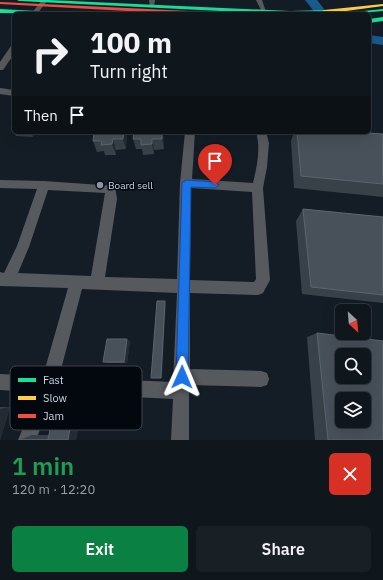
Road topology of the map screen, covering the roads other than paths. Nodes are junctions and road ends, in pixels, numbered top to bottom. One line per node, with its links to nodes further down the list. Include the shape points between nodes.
1 (19, 0): 6 (main road)
2 (259, 0): 9 (street)
3 (0, 3): 6 (main road)
4 (152, 3): 6 (main road); 9 (main road)
5 (383, 5): 15 (main road)
6 (39, 7): 7 (main road); 10 (main road); 11 (main road); 12 (main road); 13 (main road)
7 (0, 8)
8 (383, 10): 16 (main road)
9 (264, 11): 14 (main road)
10 (0, 12)
11 (51, 12)
12 (95, 12)
13 (162, 12)
14 (288, 12)
15 (324, 12)
16 (368, 12)
17 (383, 14): 18 (main road)
18 (371, 16)
19 (383, 19): 20 (main road)
20 (371, 22)
21 (12, 50): 22 (street)
22 (4, 56): 23 (street)
23 (0, 68)
24 (0, 91): 25 (street)
25 (12, 93)
26 (190, 134): 28 (street)
27 (262, 134): 31 (street, via 264,143 262,167)
28 (186, 183): 31 (street); 35 (street)
29 (44, 185): 30 (street); 32 (street, via 23,247); 34 (street, via 111,189)
30 (1, 187)
31 (257, 188): 35 (street, via 263,280 258,288)
32 (4, 280): 33 (street)
33 (77, 282): 34 (street); 36 (street)
34 (98, 283): 35 (street)
35 (184, 286): 41 (street)
36 (54, 366)
37 (261, 379): 41 (street)
38 (0, 382): 39 (street)
39 (10, 383)
40 (142, 384): 41 (street)
41 (182, 384): 44 (street)
42 (31, 430): 43 (street)
43 (27, 440)
44 (180, 440)

